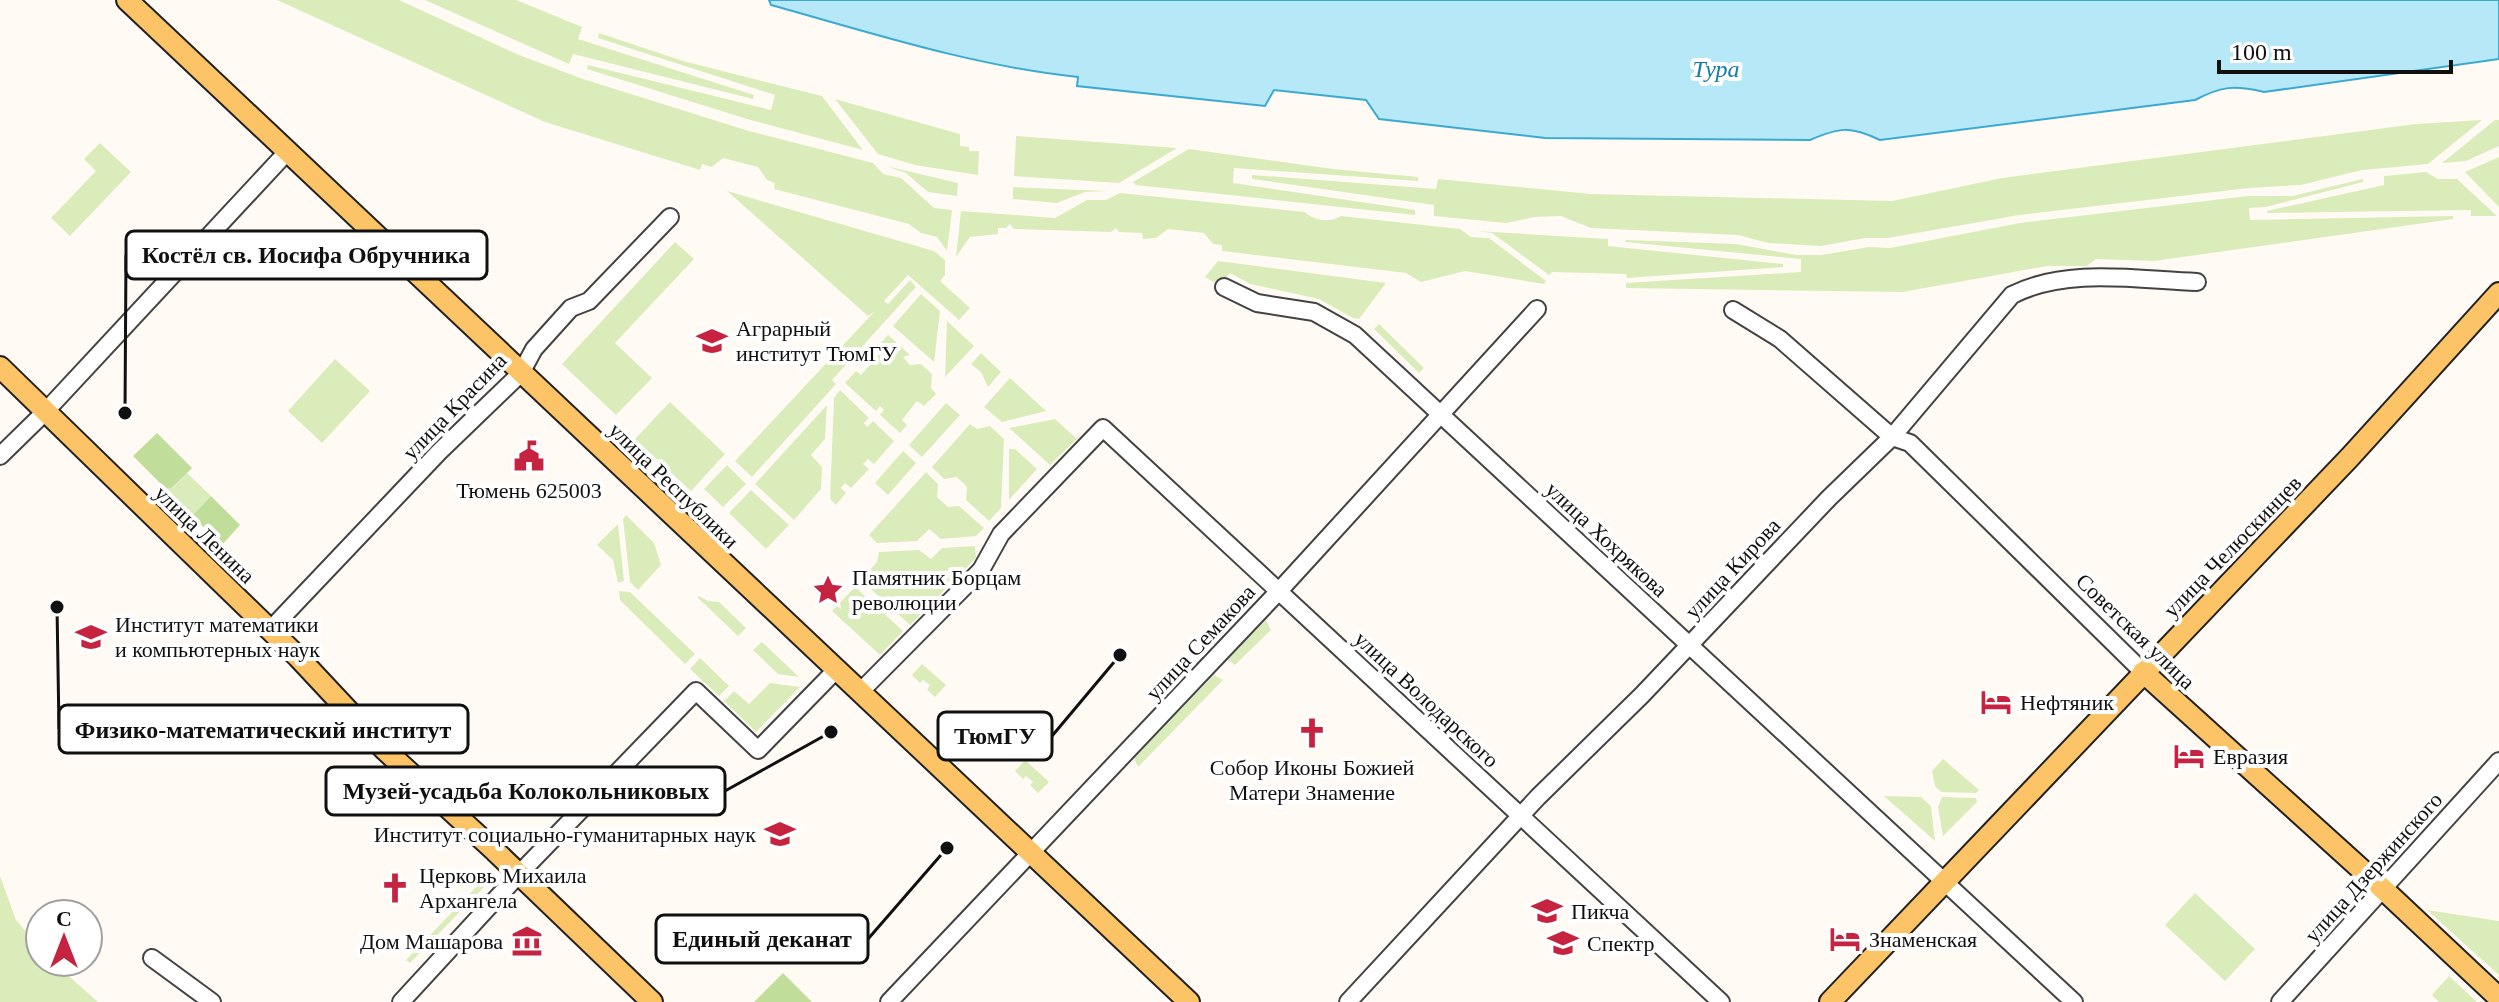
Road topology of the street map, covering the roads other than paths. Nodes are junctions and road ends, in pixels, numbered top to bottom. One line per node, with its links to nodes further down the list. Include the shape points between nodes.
1 (127, 0): 2 (main road, улица Республики)
2 (287, 152): 10 (main road, улица Республики); 11 (street)
3 (670, 217): 10 (street, улица Красина, via 589,301 571,308 534,349)
4 (2197, 282): 13 (street, улица Кирова, via 2088,278 2027,287 2012,295)
5 (1224, 287): 12 (street, улица Хохрякова, via 1257,303 1314,312 1355,335)
6 (2499, 293): 19 (main road, улица Челюскинцев)
7 (1537, 309): 12 (street, улица Семакова)
8 (1733, 310): 13 (street, Советская улица, via 1780,339)
9 (0, 367): 11 (main road, улица Ленина)
10 (521, 373): 16 (street, улица Красина); 18 (main road, улица Республики)
11 (45, 412): 14 (street); 16 (main road, улица Ленина)
12 (1440, 414): 15 (street, улица Семакова); 17 (street, улица Хохрякова)
13 (1892, 437): 17 (street, улица Кирова); 19 (street, Советская улица, via 1910,443)
14 (0, 456)
15 (1279, 591): 20 (street, улица Володарского, via 1103,428 1001,534 981,570); 22 (street, улица Володарского); 23 (street, улица Семакова)
16 (270, 630): 24 (main road, улица Ленина, via 385,750)
17 (1690, 645): 22 (street, улица Кирова); 25 (street, улица Хохрякова)
18 (835, 671): 20 (main road, улица Республики); 24 (street, via 758,750 696,691)
19 (2143, 672): 25 (main road, улица Челюскинцев); 26 (main road, Советская улица)
20 (860, 692): 23 (main road, улица Республики)
21 (2499, 761): 26 (street, улица Дзержинского)
22 (1521, 815): 34 (street, улица Кирова); 35 (street, улица Володарского)
23 (1030, 853): 32 (street, улица Семакова); 33 (main road, улица Республики)
24 (519, 874): 30 (street); 31 (main road, улица Ленина)
25 (1943, 883): 36 (main road, улица Челюскинцев); 37 (street, улица Хохрякова)
26 (2383, 889): 28 (main road, Советская улица); 38 (street, улица Дзержинского)
27 (152, 958): 29 (street)
28 (2499, 998)
29 (212, 1002)
30 (401, 1002)
31 (652, 1002)
32 (889, 1002)
33 (1189, 1002)
34 (1348, 1002)
35 (1721, 1002)
36 (1830, 1002)
37 (2074, 1002)
38 (2280, 1002)

